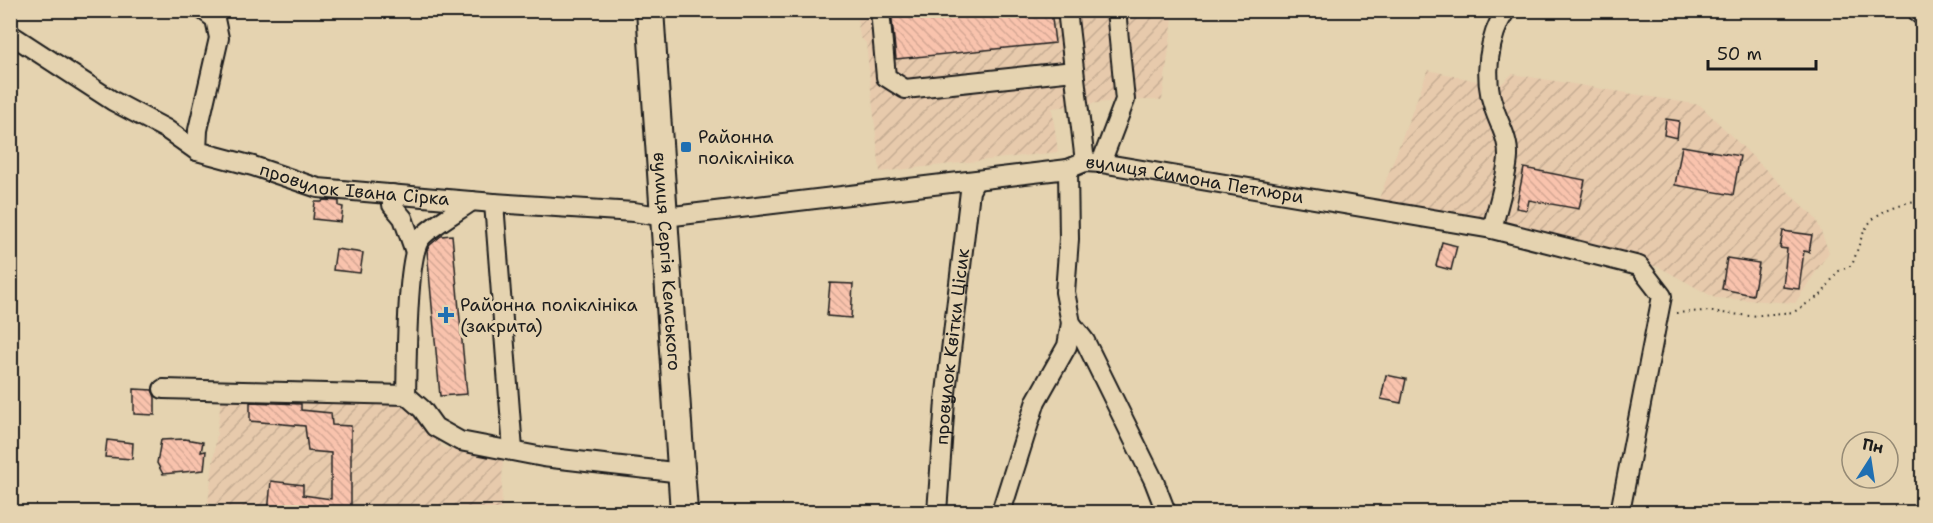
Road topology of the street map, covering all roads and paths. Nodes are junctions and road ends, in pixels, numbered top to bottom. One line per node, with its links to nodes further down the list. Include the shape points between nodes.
1 (203, 10): 9 (street, via 215,19 219,38 198,130)
2 (650, 10): 17 (highway, вулиця Сергія Кемського)
3 (880, 10): 8 (street, via 886,77 905,89)
4 (1067, 10): 8 (street)
5 (1116, 10): 10 (street, via 1125,99)
6 (1506, 10): 18 (street, via 1490,55 1488,88 1506,137 1508,157)
7 (10, 34): 9 (street)
8 (1074, 71): 10 (street)
9 (197, 152): 13 (street, провулок Івана Сірка, via 318,188)
10 (1093, 162): 11 (street, вулиця Симона Петлюри); 18 (street, вулиця Симона Петлюри)
11 (1068, 169): 12 (street, вулиця Симона Петлюри); 21 (street, via 1065,292)
12 (975, 181): 17 (street, вулиця Симона Петлюри); 27 (street, провулок Квітки Цісик, via 970,191 945,401)
13 (392, 195): 15 (street, провулок Івана Сірка); 19 (street, via 392,205 403,218)
14 (1923, 200): 20 (path, via 1906,202 1877,216 1867,226 1852,265 1837,272 1822,294 1794,312 1750,316 1704,311)
15 (472, 201): 16 (street, провулок Івана Сірка); 19 (street, via 422,237)
16 (494, 203): 17 (street, провулок Івана Сірка); 24 (street)
17 (665, 217): 25 (highway, вулиця Сергія Кемського)
18 (1492, 229): 20 (street, вулиця Симона Петлюри, via 1639,266 1662,296)
19 (414, 249): 23 (street)
20 (1659, 315): 30 (street, вулиця Симона Петлюри)
21 (1071, 323): 28 (street, via 1067,346 1036,401); 29 (street, via 1085,341)
22 (163, 389): 23 (street)
23 (406, 395): 24 (street, via 435,427 460,441)
24 (513, 450): 25 (street)
25 (682, 473): 26 (highway, вулиця Сергія Кемського)
26 (684, 513)
27 (938, 513)
28 (1001, 513)
29 (1166, 513)
30 (1620, 513)

